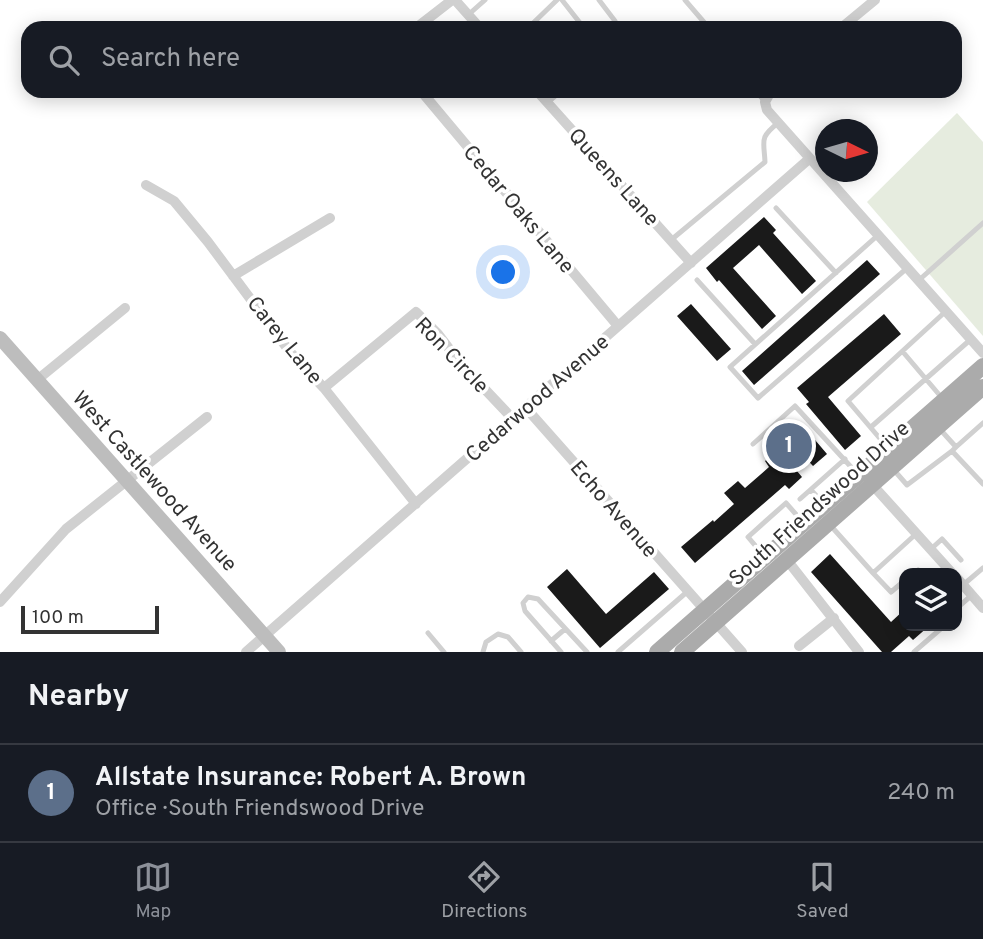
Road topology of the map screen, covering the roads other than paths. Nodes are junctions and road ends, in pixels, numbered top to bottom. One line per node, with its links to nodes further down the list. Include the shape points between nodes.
1 (453, 0): 7 (street); 8 (street)
2 (485, 0): 7 (lane)
3 (559, 0): 10 (lane); 11 (lane)
4 (599, 0): 12 (lane)
5 (685, 0): 13 (lane)
6 (870, 1): 14 (street)
7 (468, 15): 9 (street)
8 (425, 21)
9 (474, 21)
10 (536, 21)
11 (578, 21)
12 (615, 21)
13 (703, 21)
14 (849, 21)
15 (427, 98): 36 (street, Cedar Oaks Lane)
16 (543, 98): 19 (street, Queens Lane)
17 (553, 98): 19 (lane)
18 (769, 98): 20 (street, via 767,110)
19 (547, 103): 27 (street, Queens Lane)
20 (778, 122): 21 (street); 27 (lane, via 763,138 765,162)
21 (809, 159): 26 (street); 28 (street, Cedarwood Avenue)
22 (146, 185): 31 (street, Carey Lane, via 174,201)
23 (776, 208): 30 (lane)
24 (330, 218): 31 (street)
25 (983, 223): 33 (lane)
26 (877, 236): 29 (street); 30 (lane)
27 (671, 240): 28 (street, Queens Lane)
28 (691, 262): 36 (street, Cedarwood Avenue)
29 (906, 269): 33 (street); 39 (lane, via 758,398 730,367)
30 (836, 273): 39 (lane)
31 (233, 276): 45 (street, Carey Lane, via 290,352)
32 (697, 280): 39 (lane)
33 (918, 281): 35 (street)
34 (125, 308): 44 (street)
35 (945, 312): 38 (street); 40 (lane)
36 (618, 326): 48 (street, Cedarwood Avenue)
37 (0, 338): 44 (street, West Castlewood Avenue)
38 (970, 340): 41 (street); 43 (lane)
39 (755, 344)
40 (903, 352): 43 (lane); 53 (lane, via 848,401)
41 (983, 354)
42 (983, 366): 46 (main road, South Friendswood Drive)
43 (927, 379): 47 (lane); 53 (lane)
44 (37, 380): 60 (street, West Castlewood Avenue)
45 (324, 387): 50 (street, Ron Circle, via 416,312); 64 (street, Carey Lane)
46 (979, 388): 47 (main road, South Friendswood Drive); 52 (main road, South Friendswood Drive)
47 (944, 401): 55 (main road, South Friendswood Drive)
48 (526, 408): 50 (street, Cedarwood Avenue); 79 (street, Echo Avenue)
49 (207, 417): 60 (street)
50 (513, 419): 64 (street, Cedarwood Avenue)
51 (983, 423): 56 (lane)
52 (937, 426): 56 (lane); 58 (main road, South Friendswood Drive)
53 (871, 427): 55 (lane)
54 (752, 444): 57 (lane, via 795,406)
55 (889, 448): 59 (main road, South Friendswood Drive)
56 (954, 449): 58 (lane, via 907,485); 61 (lane)
57 (845, 459): 59 (lane); 62 (lane)
58 (891, 467): 59 (main road, South Friendswood Drive)
59 (867, 479): 65 (main road, South Friendswood Drive); 67 (main road, South Friendswood Drive); 68 (street)
60 (128, 481): 81 (street, via 66,529); 90 (street, West Castlewood Avenue)
61 (983, 484)
62 (811, 490): 63 (lane); 65 (lane)
63 (800, 499)
64 (416, 504): 90 (street, Cedarwood Avenue)
65 (824, 504): 66 (main road, South Friendswood Drive)
66 (803, 523): 70 (main road, South Friendswood Drive); 70 (lane, via 786,503 748,537)
67 (828, 523): 71 (main road, South Friendswood Drive); 75 (lane)
68 (917, 533): 69 (street); 75 (lane)
69 (931, 549): 72 (lane, via 942,538); 73 (street)
70 (765, 557): 84 (main road, South Friendswood Drive)
71 (787, 560): 85 (street); 86 (main road, South Friendswood Drive)
72 (961, 560)
73 (948, 568)
74 (983, 568): 76 (lane)
75 (873, 573): 78 (lane, via 891,592)
76 (962, 581)
77 (962, 584): 80 (street)
78 (899, 585)
79 (688, 591): 84 (street, Echo Avenue); 100 (lane)
80 (972, 595): 82 (lane); 83 (street)
81 (0, 602)
82 (962, 604)
83 (983, 608)
84 (704, 610): 86 (street, Echo Avenue); 101 (main road, South Friendswood Drive)
85 (834, 618): 92 (street); 104 (street)
86 (717, 622): 102 (main road, South Friendswood Drive); 103 (street, Echo Avenue)
87 (565, 628): 91 (lane); 91 (lane, via 538,599 528,597 523,603 525,611); 99 (lane)
88 (938, 631): 105 (lane)
89 (428, 633): 95 (lane)
90 (264, 636): 93 (street, Cedarwood Avenue); 94 (street, West Castlewood Avenue)
91 (551, 641): 98 (lane)
92 (799, 646)
93 (246, 652)
94 (279, 652)
95 (444, 652)
96 (483, 652): 97 (lane, via 493,636 504,634)
97 (521, 652)
98 (561, 652)
99 (587, 652)
100 (618, 652)
101 (657, 652)
102 (682, 652)
103 (742, 652)
104 (859, 652)
105 (914, 652)

